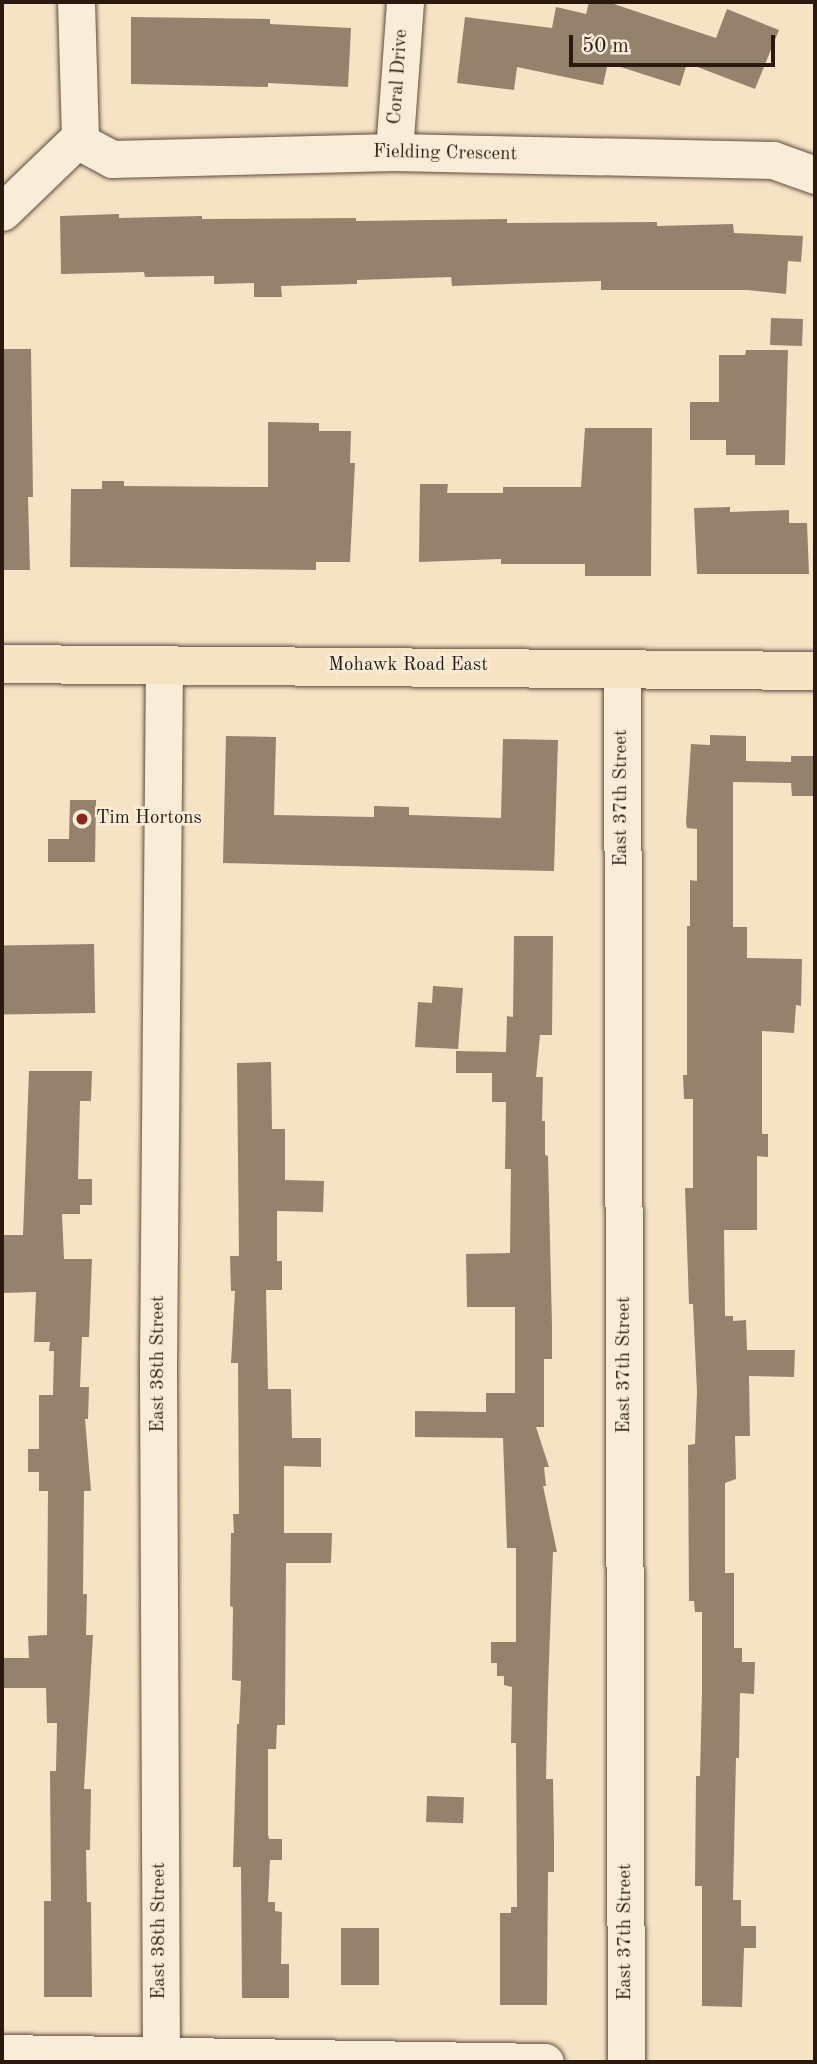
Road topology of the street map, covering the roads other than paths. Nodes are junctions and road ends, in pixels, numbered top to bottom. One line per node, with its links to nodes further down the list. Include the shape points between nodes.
1 (76, 2): 3 (street)
2 (405, 2): 4 (street, Coral Drive)
3 (80, 136): 4 (street, Fielding Crescent, via 84,144 112,159); 6 (street)
4 (394, 152): 5 (street, Fielding Crescent, via 773,160)
5 (815, 175)
6 (2, 212)
7 (2, 664): 8 (main road, Mohawk Road East)
8 (164, 666): 9 (main road, Mohawk Road East); 12 (street, East 38th Street, via 158,1364)
9 (622, 668): 10 (main road, Mohawk Road East); 14 (street, East 37th Street)
10 (815, 671)
11 (2, 2053): 12 (street)
12 (161, 2059): 13 (street)
13 (545, 2062)
14 (626, 2062)

